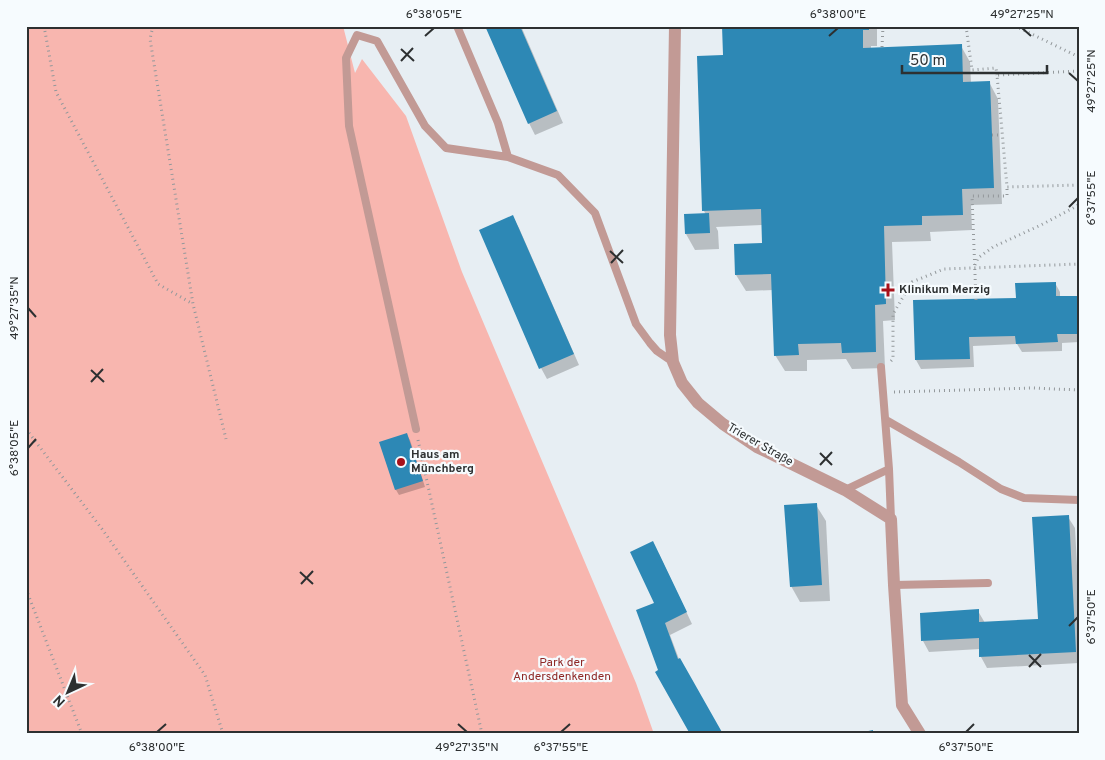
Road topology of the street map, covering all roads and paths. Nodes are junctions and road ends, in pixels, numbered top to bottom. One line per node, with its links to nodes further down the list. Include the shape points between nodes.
1 (44, 26): 21 (path, via 56,92 158,284)
2 (153, 26): 21 (path, via 150,39)
3 (458, 26): 14 (lane, via 498,123)
4 (675, 26): 22 (street, Trierer Straße, via 670,335)
5 (882, 26): 8 (path)
6 (966, 26): 11 (path, via 972,70 996,68)
7 (1015, 26): 9 (path)
8 (882, 47)
9 (1079, 57)
10 (1079, 71): 11 (path)
11 (997, 75): 13 (path)
12 (992, 135): 13 (path)
13 (1002, 135): 16 (path)
14 (508, 156): 22 (lane, via 558,175 595,212 636,324 657,351); 28 (lane, via 446,148 425,126 377,41 357,35 346,58 349,126)
15 (1079, 185): 16 (path)
16 (1007, 187): 19 (path, via 1007,196 972,196)
17 (1079, 204): 19 (path, via 993,247 978,258)
18 (1079, 264): 19 (path)
19 (974, 268): 20 (path); 23 (path, via 944,269 912,282 893,314 893,359)
20 (976, 300)
21 (193, 304): 29 (path)
22 (673, 362): 31 (street, Trierer Straße, via 682,383 698,403 723,424 757,446)
23 (881, 368): 25 (lane)
24 (1079, 390): 25 (path)
25 (883, 392): 26 (lane)
26 (886, 420): 30 (lane); 32 (lane, via 1001,489 1024,498)
27 (26, 429): 38 (path, via 102,529 205,675)
28 (416, 429): 39 (path)
29 (226, 439)
30 (889, 469): 31 (lane); 33 (lane)
31 (845, 490): 33 (street, Trierer Straße)
32 (1079, 500)
33 (891, 519): 35 (street)
34 (988, 583): 35 (lane)
35 (894, 585): 40 (street, via 902,705)
36 (26, 589): 37 (path)
37 (82, 734)
38 (223, 734)
39 (482, 734)
40 (920, 734)

